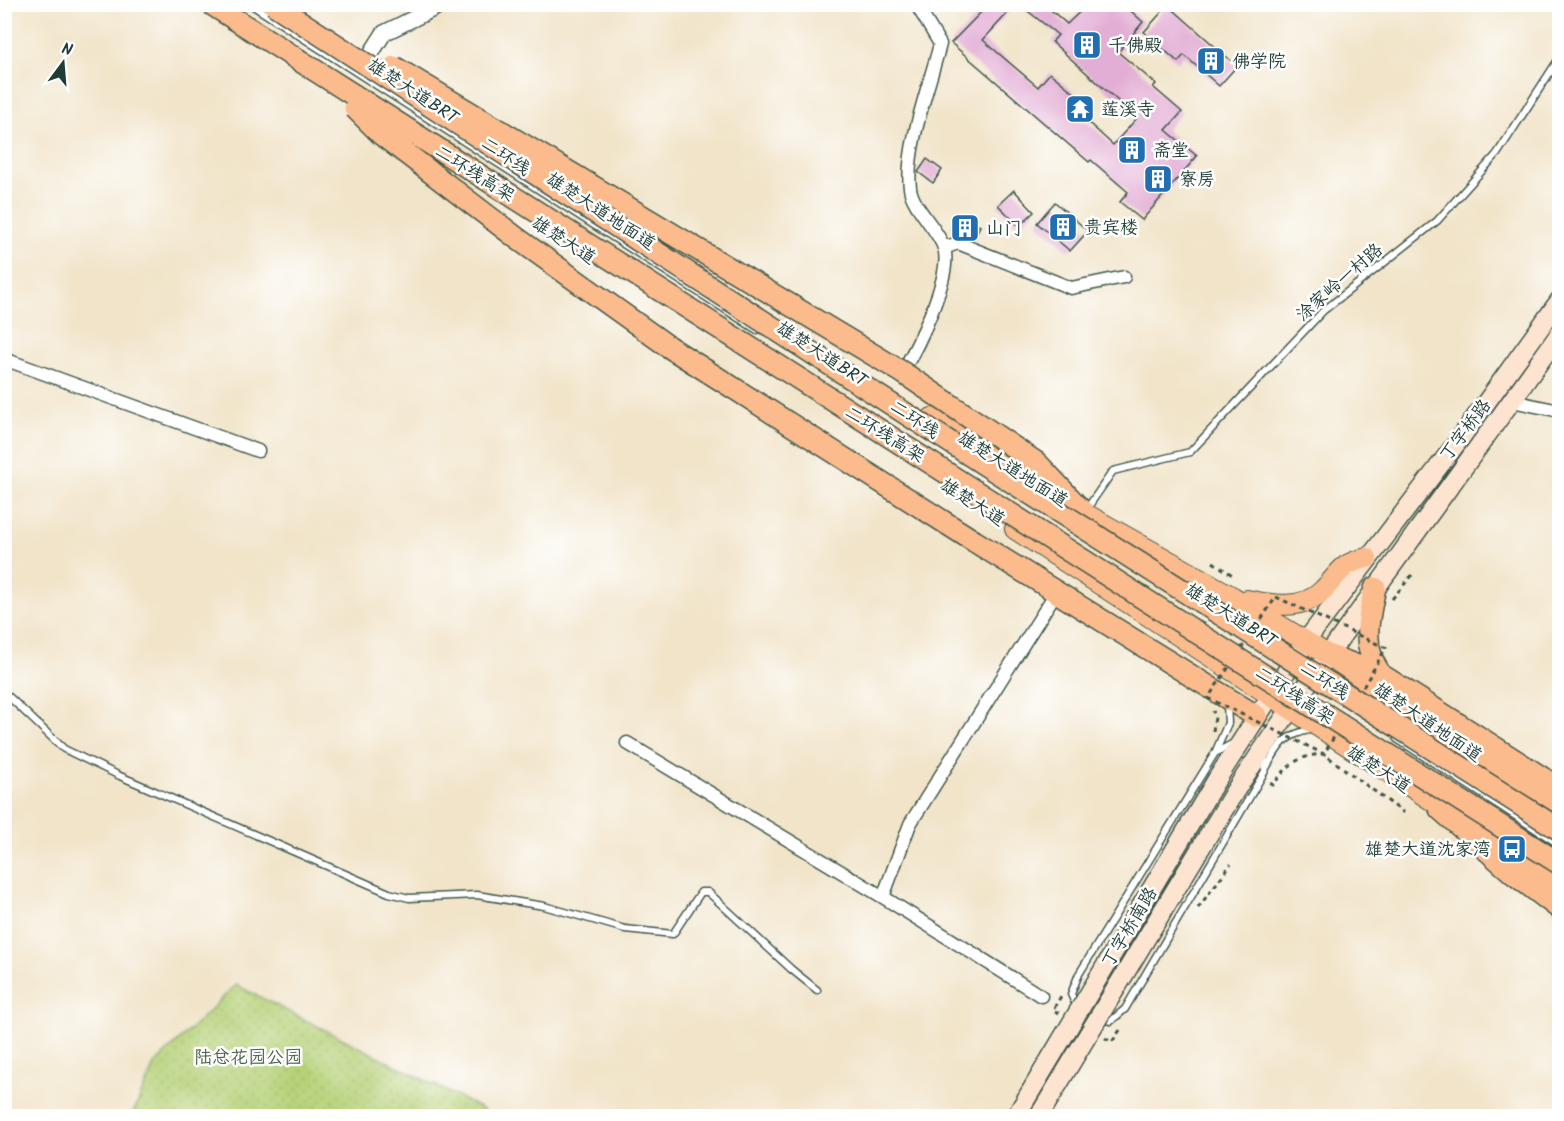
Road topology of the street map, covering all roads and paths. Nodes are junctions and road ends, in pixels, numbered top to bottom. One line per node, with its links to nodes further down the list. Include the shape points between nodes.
1 (205, 4): 35 (main road, 雄楚大道)
2 (211, 4): 10 (highway, 二环线高架, bridge)
3 (250, 4): 14 (lane, 雄楚大道BRT)
4 (273, 4): 8 (highway, 二环线, bridge)
5 (287, 4): 8 (main road, 雄楚大道地面道)
6 (443, 4): 8 (street, via 384,33)
7 (916, 4): 11 (street, via 940,44 910,157 910,190)
8 (359, 55): 17 (highway, bridge, via 399,69); 21 (main road, 雄楚大道地面道, via 589,204); 52 (highway, 二环线, bridge, via 982,463)
9 (1560, 57): 21 (lane, 涂家岭一村路, via 1497,154 1437,221 1323,311 1190,452 1113,471)
10 (332, 84): 24 (highway, bridge, via 382,135 660,340); 54 (highway, 二环线高架, bridge)
11 (944, 248): 12 (street, via 959,240 1071,288); 17 (street, via 945,270 918,346)
12 (1124, 277)
13 (1560, 300): 22 (main road, 丁字桥路)
14 (762, 333)
15 (1560, 333): 18 (main road, 丁字桥路)
16 (4, 359): 20 (street)
17 (902, 372): 21 (highway, bridge, via 1037,463)
18 (1512, 401): 19 (street); 25 (main road, 丁字桥路)
19 (1560, 411)
20 (258, 451)
21 (1084, 513): 26 (main road, 雄楚大道地面道)
22 (1367, 558): 26 (main road, via 1348,562 1321,593 1301,603 1279,605); 28 (main road, 丁字桥路)
23 (1412, 575): 25 (path)
24 (1057, 591): 36 (highway); 56 (street, via 910,824)
25 (1382, 595): 30 (main road, 丁字桥路); 31 (highway, via 1366,634 1370,656)
26 (1233, 597): 28 (main road, 雄楚大道地面道)
27 (1382, 639): 29 (path)
28 (1306, 641): 30 (main road, 雄楚大道地面道); 32 (main road, 丁字桥路)
29 (1386, 648): 31 (path); 36 (path, bridge, via 1276,597)
30 (1328, 655): 31 (highway); 32 (main road, 丁字桥路); 50 (main road, 雄楚大道地面道)
31 (1386, 666): 48 (highway)
32 (1299, 675): 35 (main road, 丁字桥南路); 37 (main road, 丁字桥南路)
33 (4, 692): 58 (lane, via 64,749 389,893 409,898 477,895 544,906 625,929 673,934 701,892 708,892)
34 (1201, 692): 36 (path)
35 (1269, 696): 37 (main road, 雄楚大道); 38 (main road, 丁字桥南路)
36 (1218, 698): 38 (highway); 40 (path); 45 (lane, via 1228,723)
37 (1290, 710): 39 (main road, 雄楚大道); 44 (main road, 丁字桥南路)
38 (1256, 716): 42 (main road, 丁字桥南路)
39 (1318, 728): 46 (lane, via 1297,732 1282,741); 49 (main road, 雄楚大道)
40 (1212, 734)
41 (1389, 734): 53 (lane)
42 (1242, 738): 45 (lane); 60 (main road, 丁字桥南路, bridge)
43 (627, 743): 56 (street)
44 (1264, 748): 46 (lane); 61 (main road, 丁字桥南路, bridge)
45 (1215, 753): 46 (lane, via 1079,974 1071,994 1076,1008 1092,1018 1111,1021 1125,1009)
46 (1265, 771)
47 (1280, 776): 51 (path, via 1304,755 1324,753)
48 (1560, 789)
49 (1440, 809): 55 (main road, 雄楚大道); 57 (highway)
50 (1560, 812)
51 (1404, 813)
52 (1560, 830)
53 (1560, 845)
54 (1560, 864)
55 (1560, 884)
56 (883, 897): 59 (street)
57 (1560, 909)
58 (817, 990)
59 (1041, 996)
60 (1016, 1116)
61 (1039, 1116)

